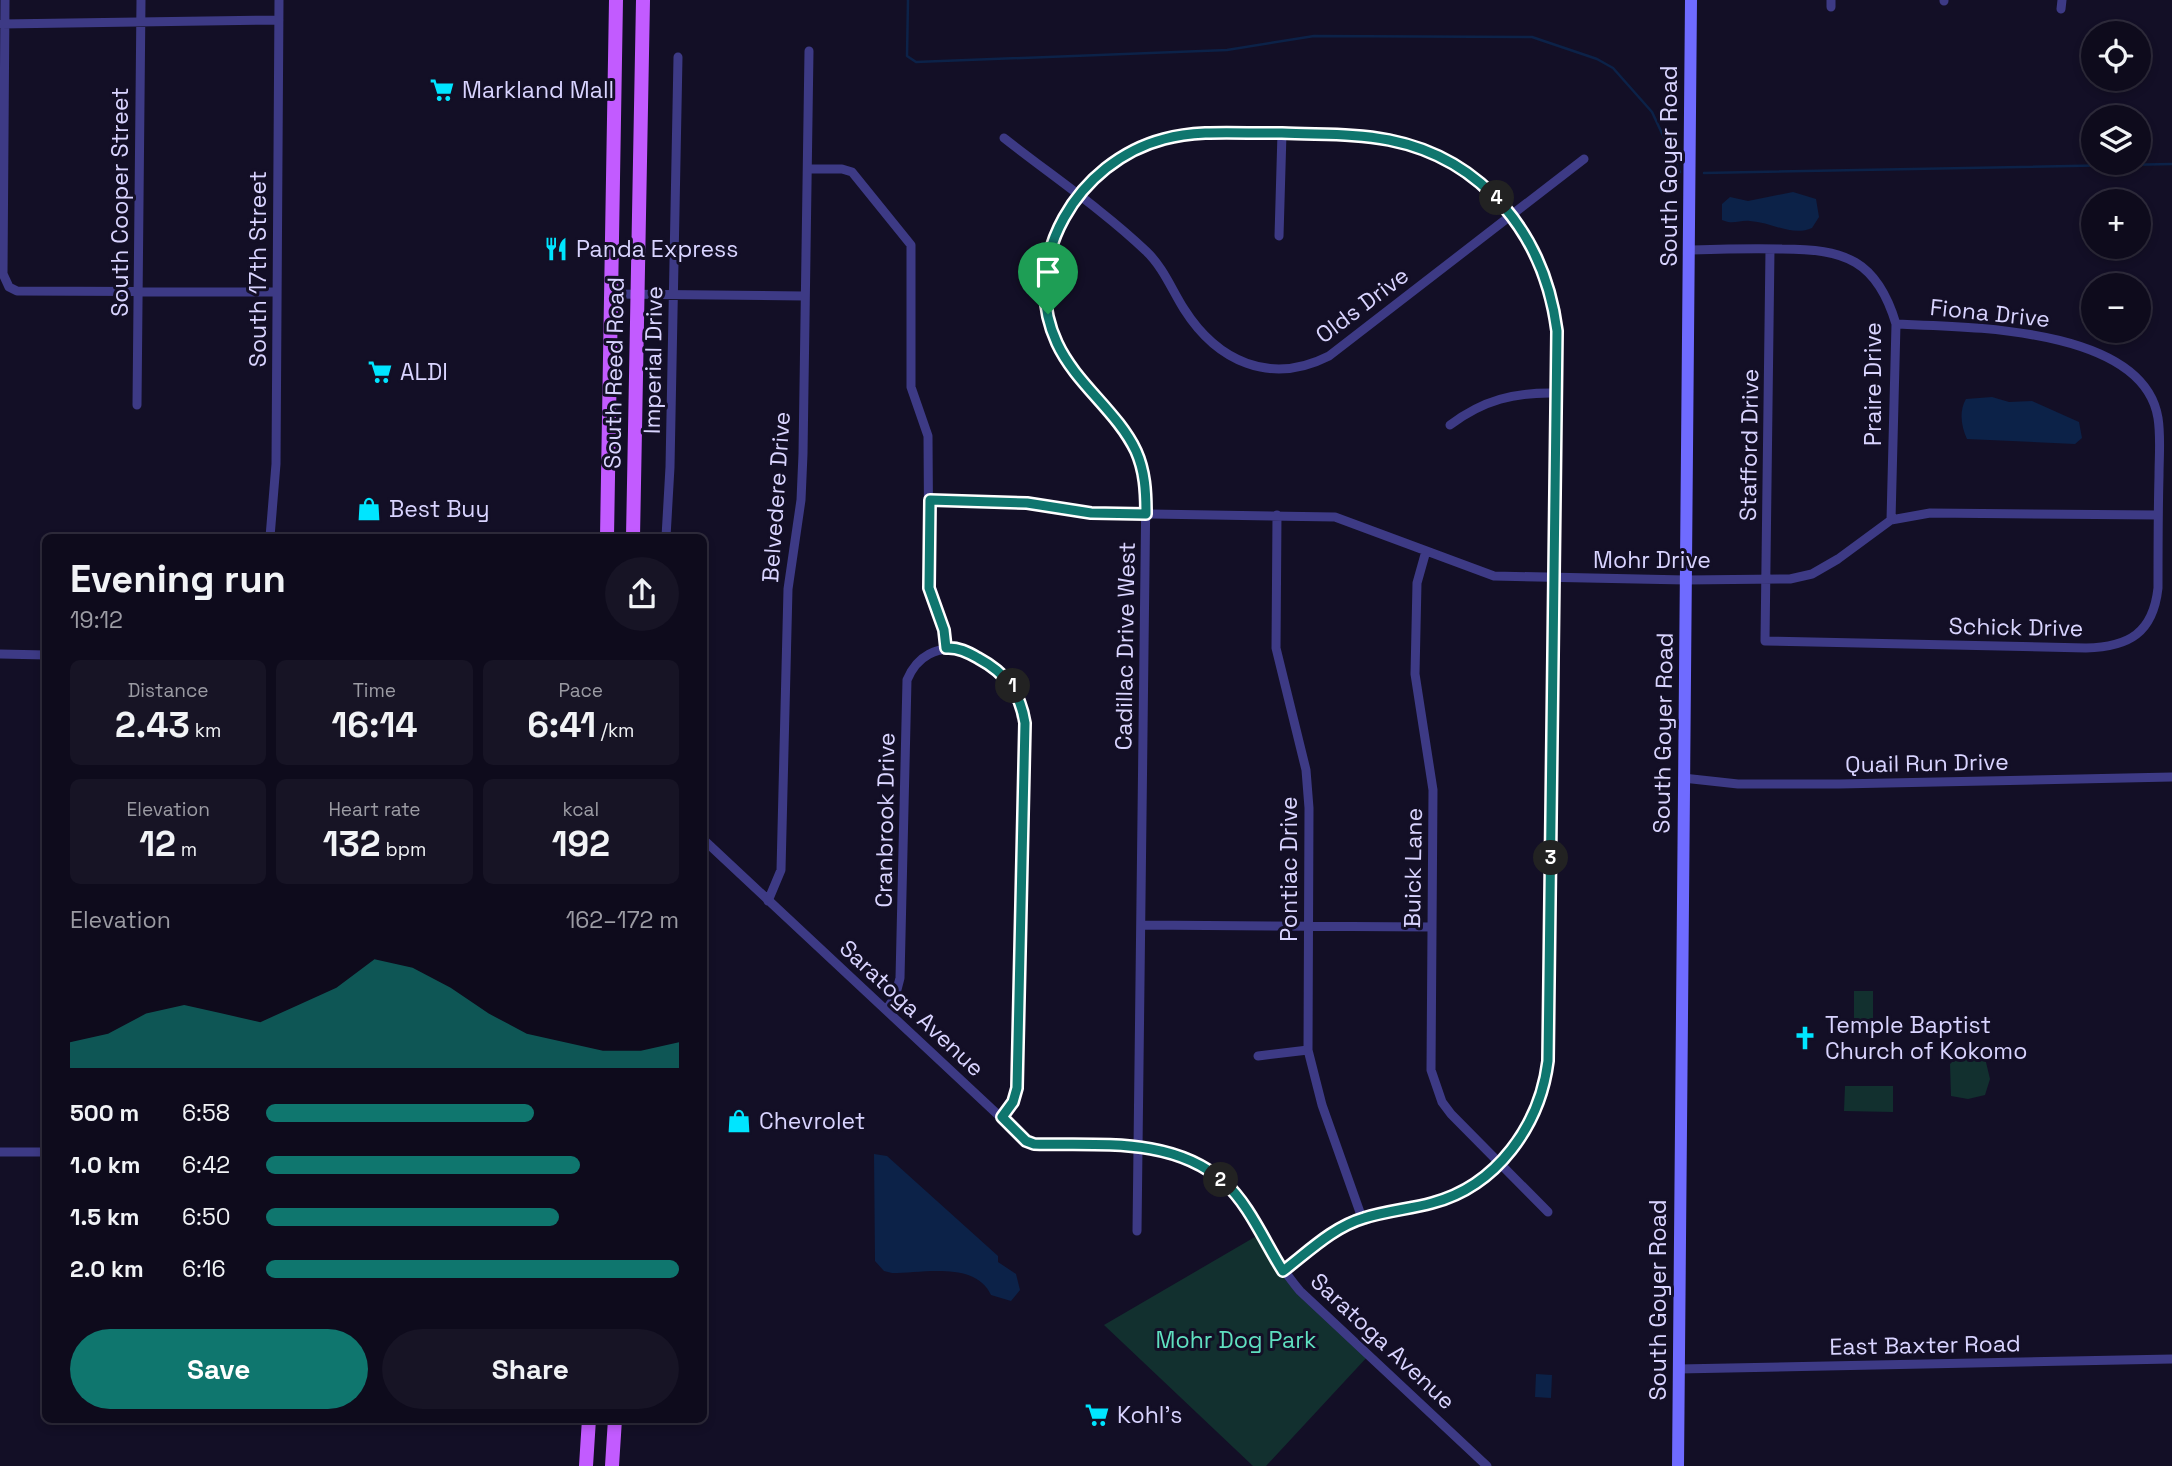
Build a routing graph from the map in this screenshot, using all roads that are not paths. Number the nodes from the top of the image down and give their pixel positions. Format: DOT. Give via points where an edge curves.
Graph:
graph roads {
  1 [pos="5,0"];
  2 [pos="141,0"];
  3 [pos="279,0"];
  4 [pos="616,0"];
  5 [pos="642,0"];
  6 [pos="1691,0"];
  7 [pos="279,20"];
  8 [pos="141,21"];
  9 [pos="2,24"];
  10 [pos="809,51"];
  11 [pos="678,57"];
  12 [pos="1282,133"];
  13 [pos="1004,138"];
  14 [pos="1584,159"];
  15 [pos="808,169"];
  16 [pos="1077,196"];
  17 [pos="1513,214"];
  18 [pos="1279,236"];
  19 [pos="1770,249"];
  20 [pos="1690,250"];
  21 [pos="277,292"];
  22 [pos="139,293"];
  23 [pos="611,293"];
  24 [pos="638,295"];
  25 [pos="673,295"];
  26 [pos="804,296"];
  27 [pos="1896,324"];
  28 [pos="1556,393"];
  29 [pos="137,405"];
  30 [pos="1450,425"];
  31 [pos="930,500"];
  32 [pos="1146,514"];
  33 [pos="1277,515"];
  34 [pos="2158,515"];
  35 [pos="1891,520"];
  36 [pos="270,534"];
  37 [pos="607,534"];
  38 [pos="633,534"];
  39 [pos="666,534"];
  40 [pos="1426,551"];
  41 [pos="1554,579"];
  42 [pos="1767,579"];
  43 [pos="1686,580"];
  44 [pos="1765,641"];
  45 [pos="946,648"];
  46 [pos="0,654"];
  47 [pos="42,656"];
  48 [pos="1684,778"];
  49 [pos="2172,778"];
  50 [pos="707,843"];
  51 [pos="768,901"];
  52 [pos="1141,925"];
  53 [pos="1308,926"];
  54 [pos="1432,927"];
  55 [pos="886,1010"];
  56 [pos="1308,1050"];
  57 [pos="1258,1056"];
  58 [pos="1002,1117"];
  59 [pos="1138,1147"];
  60 [pos="0,1152"];
  61 [pos="42,1152"];
  62 [pos="1500,1163"];
  63 [pos="1548,1212"];
  64 [pos="1362,1218"];
  65 [pos="1137,1231"];
  66 [pos="1283,1271"];
  67 [pos="2172,1359"];
  68 [pos="1679,1369"];
  69 [pos="589,1423"];
  70 [pos="615,1423"];
  71 [pos="586,1466"];
  72 [pos="612,1466"];
  73 [pos="1488,1466"];
  74 [pos="1678,1466"];
  1 -- 9 [label="street"];
  2 -- 8 [label="street, South Cooper Street"];
  3 -- 7 [label="street, South 17th Street"];
  4 -- 23 [label="main road, South Reed Road"];
  5 -- 24 [label="main road, South Reed Road"];
  6 -- 20 [label="street, South Goyer Road"];
  7 -- 8 [label="street"];
  7 -- 21 [label="street, South 17th Street"];
  8 -- 9 [label="street"];
  8 -- 22 [label="street, South Cooper Street"];
  9 -- 22 [label="street" via="3,274 9,287 57,293"];
  10 -- 15 [label="street, Belvedere Drive"];
  11 -- 25 [label="street, Imperial Drive"];
  12 -- 16 [label="street, Cadillac Drive West" via="1198,134 1153,142 1104,169"];
  12 -- 17 [label="street, Cadillac Drive West" via="1388,140 1423,149 1457,166"];
  12 -- 18 [label="street"];
  13 -- 16 [label="street, Olds Drive"];
  14 -- 17 [label="street, Olds Drive"];
  15 -- 26 [label="street, Belvedere Drive"];
  15 -- 31 [label="street" via="852,173 911,245 911,387 928,436"];
  16 -- 17 [label="street, Olds Drive" via="1147,252 1208,342 1227,355 1265,369 1301,366 1329,356"];
  16 -- 32 [label="street, Cadillac Drive West" via="1059,225 1050,252 1045,289 1048,314 1056,342 1070,366 1136,452 1146,484"];
  17 -- 28 [label="street, Cadillac Drive West" via="1541,265 1553,301"];
  19 -- 20 [label="street, Praire Drive"];
  19 -- 27 [label="street, Praire Drive" via="1840,253 1860,264 1878,282"];
  19 -- 42 [label="street, Stafford Drive"];
  20 -- 43 [label="street, South Goyer Road"];
  21 -- 22 [label="street"];
  21 -- 36 [label="street, South 17th Street" via="276,464"];
  22 -- 29 [label="street, South Cooper Street"];
  23 -- 24 [label="street"];
  23 -- 37 [label="main road, South Reed Road"];
  24 -- 25 [label="street"];
  24 -- 38 [label="main road, South Reed Road"];
  25 -- 26 [label="street"];
  25 -- 39 [label="street, Imperial Drive"];
  26 -- 51 [label="street, Belvedere Drive" via="802,477 788,589 782,870"];
  27 -- 34 [label="street, Fiona Drive" via="2042,334 2117,364 2138,380 2158,418"];
  27 -- 35 [label="street, Praire Drive"];
  28 -- 30 [label="street" via="1495,398"];
  28 -- 41 [label="street, Cadillac Drive West"];
  31 -- 32 [label="street, Mohr Drive"];
  31 -- 45 [label="street" via="929,588"];
  32 -- 33 [label="street, Mohr Drive"];
  32 -- 52 [label="street, Cadillac Drive West"];
  33 -- 40 [label="street, Mohr Drive" via="1335,517"];
  33 -- 53 [label="street, Pontiac Drive" via="1276,649 1306,770"];
  34 -- 35 [label="street, Mohr Drive" via="1930,513"];
  34 -- 44 [label="street, Schick Drive" via="2157,602 2139,635 2108,648"];
  35 -- 42 [label="street, Mohr Drive" via="1812,574"];
  40 -- 41 [label="street, Mohr Drive" via="1494,576"];
  40 -- 54 [label="street, Buick Lane" via="1417,583 1415,674 1433,790"];
  41 -- 43 [label="street, Mohr Drive"];
  41 -- 62 [label="street, Cadillac Drive West" via="1548,1061 1538,1107"];
  42 -- 43 [label="street, Mohr Drive"];
  42 -- 44 [label="street, Stafford Drive"];
  43 -- 48 [label="street, South Goyer Road"];
  45 -- 55 [label="street, Cranbrook Drive" via="920,659 907,680 900,978"];
  45 -- 58 [label="street" via="964,650 994,666 1021,703 1025,723 1017,1088"];
  46 -- 47 [label="street"];
  48 -- 49 [label="street, Quail Run Drive" via="1738,784"];
  48 -- 68 [label="street, South Goyer Road"];
  50 -- 51 [label="street, Saratoga Avenue"];
  51 -- 55 [label="street, Saratoga Avenue"];
  52 -- 53 [label="street"];
  52 -- 59 [label="street, Cadillac Drive West"];
  53 -- 54 [label="street"];
  53 -- 56 [label="street, Pontiac Drive"];
  54 -- 62 [label="street, Buick Lane" via="1430,1048 1434,1083 1451,1114"];
  55 -- 58 [label="street, Saratoga Avenue"];
  56 -- 57 [label="street"];
  56 -- 64 [label="street, Pontiac Drive" via="1322,1105"];
  58 -- 59 [label="street, Saratoga Avenue" via="1034,1144"];
  59 -- 65 [label="street, Cadillac Drive West"];
  59 -- 66 [label="street, Saratoga Avenue" via="1190,1159 1224,1183"];
  60 -- 61 [label="street"];
  62 -- 63 [label="street, Buick Lane"];
  62 -- 64 [label="street, Cadillac Drive West" via="1435,1202"];
  64 -- 66 [label="street, Cadillac Drive West" via="1328,1236"];
  66 -- 73 [label="street, Saratoga Avenue"];
  67 -- 68 [label="street, East Baxter Road"];
  68 -- 74 [label="street, South Goyer Road"];
  69 -- 71 [label="main road"];
  70 -- 72 [label="main road"];
}
